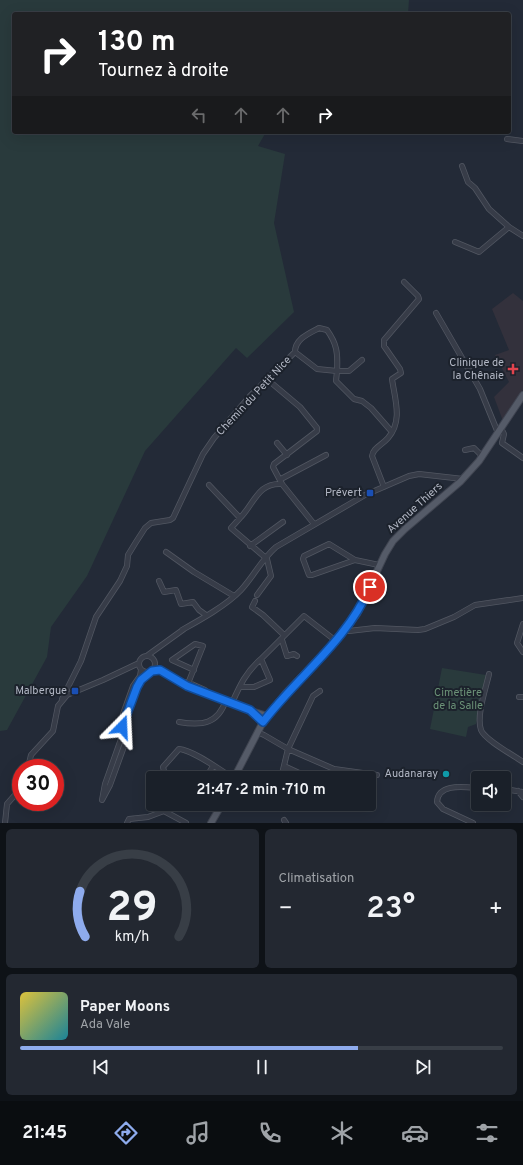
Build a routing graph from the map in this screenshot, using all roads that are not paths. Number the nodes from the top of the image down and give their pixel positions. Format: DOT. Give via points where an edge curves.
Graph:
graph roads {
  1 [pos="507,139"];
  2 [pos="523,141"];
  3 [pos="462,166"];
  4 [pos="509,227"];
  5 [pos="523,236"];
  6 [pos="455,242"];
  7 [pos="404,282"];
  8 [pos="436,313"];
  9 [pos="295,352"];
  10 [pos="362,360"];
  11 [pos="337,370"];
  12 [pos="268,380"];
  13 [pos="523,395"];
  14 [pos="499,431"];
  15 [pos="392,432"];
  16 [pos="278,443"];
  17 [pos="465,450"];
  18 [pos="287,455"];
  19 [pos="326,455"];
  20 [pos="482,456"];
  21 [pos="523,458"];
  22 [pos="446,477"];
  23 [pos="463,479"];
  24 [pos="282,482"];
  25 [pos="209,485"];
  26 [pos="455,486"];
  27 [pos="384,487"];
  28 [pos="240,518"];
  29 [pos="283,522"];
  30 [pos="313,523"];
  31 [pos="250,546"];
  32 [pos="166,552"];
  33 [pos="262,557"];
  34 [pos="355,560"];
  35 [pos="379,565"];
  36 [pos="159,581"];
  37 [pos="233,595"];
  38 [pos="257,595"];
  39 [pos="523,598"];
  40 [pos="255,601"];
  41 [pos="205,614"];
  42 [pos="523,624"];
  43 [pos="346,629"];
  44 [pos="283,637"];
  45 [pos="336,641"];
  46 [pos="523,652"];
  47 [pos="297,656"];
  48 [pos="150,657"];
  49 [pos="261,659"];
  50 [pos="155,666"];
  51 [pos="140,667"];
  52 [pos="160,670"];
  53 [pos="194,670"];
  54 [pos="150,671"];
  55 [pos="489,674"];
  56 [pos="188,684"];
  57 [pos="240,687"];
  58 [pos="320,691"];
  59 [pos="62,699"];
  60 [pos="226,700"];
  61 [pos="232,702"];
  62 [pos="251,711"];
  63 [pos="267,716"];
  64 [pos="179,722"];
  65 [pos="263,722"];
  66 [pos="257,732"];
  67 [pos="288,750"];
  68 [pos="30,759"];
  69 [pos="523,762"];
  70 [pos="213,766"];
  71 [pos="284,766"];
  72 [pos="164,771"];
  73 [pos="210,771"];
  74 [pos="222,771"];
  75 [pos="238,771"];
  76 [pos="283,771"];
  77 [pos="295,771"];
  78 [pos="377,775"];
  79 [pos="471,788"];
  80 [pos="520,791"];
  81 [pos="523,797"];
  82 [pos="12,798"];
  83 [pos="218,811"];
  84 [pos="5,823"];
  85 [pos="127,823"];
  86 [pos="186,823"];
  87 [pos="211,823"];
  88 [pos="473,823"];
  1 -- 2 [label="street"];
  3 -- 4 [label="street" via="468,182 489,209"];
  4 -- 5 [label="street"];
  4 -- 6 [label="street" via="479,252"];
  7 -- 15 [label="street" via="419,299 384,340 384,346 400,369 400,373 392,379 398,416"];
  8 -- 14 [label="street" via="480,389"];
  9 -- 11 [label="street" via="317,369"];
  9 -- 11 [label="street" via="295,346 300,340 318,328 324,328 337,344"];
  9 -- 12 [label="street, Chemin du Petit Nice"];
  10 -- 11 [label="street" via="349,371"];
  11 -- 15 [label="street" via="336,381 339,386 354,399 371,408"];
  12 -- 18 [label="street" via="300,407 317,428 317,431"];
  12 -- 59 [label="street, Chemin du Petit Nice" via="228,422 203,454 173,518 151,523 144,528 128,555 127,566 120,581 96,617 81,661"];
  13 -- 14 [label="main road, Avenue Thiers"];
  14 -- 20 [label="main road, Avenue Thiers"];
  14 -- 21 [label="street" via="504,434 502,443"];
  15 -- 27 [label="street" via="372,456"];
  16 -- 18 [label="street"];
  17 -- 20 [label="street" via="474,448"];
  18 -- 24 [label="street" via="273,467"];
  19 -- 24 [label="street"];
  20 -- 23 [label="main road, Avenue Thiers"];
  22 -- 23 [label="street"];
  22 -- 26 [label="street"];
  22 -- 27 [label="street" via="419,474"];
  23 -- 26 [label="main road, Avenue Thiers"];
  24 -- 28 [label="street" via="271,484 264,489"];
  24 -- 30 [label="street"];
  25 -- 28 [label="street"];
  26 -- 35 [label="main road, Avenue Thiers" via="404,529 393,541"];
  27 -- 30 [label="street"];
  28 -- 31 [label="street" via="231,528"];
  29 -- 31 [label="street"];
  30 -- 33 [label="street"];
  31 -- 33 [label="street"];
  32 -- 37 [label="street"];
  33 -- 37 [label="street" via="250,579"];
  33 -- 38 [label="street" via="267,559 271,576"];
  34 -- 34 [label="street" via="330,544 304,556 309,575"];
  34 -- 35 [label="street"];
  35 -- 43 [label="main road, Avenue Thiers" via="365,598"];
  36 -- 41 [label="street" via="164,592 176,590 181,604 193,602"];
  37 -- 41 [label="street"];
  39 -- 43 [label="street" via="475,605 436,626 418,630"];
  40 -- 44 [label="street" via="252,608 263,615"];
  41 -- 48 [label="street" via="156,649"];
  42 -- 46 [label="street" via="517,643"];
  43 -- 45 [label="main road, Avenue Thiers"];
  44 -- 45 [label="street" via="304,616"];
  44 -- 47 [label="street" via="287,656"];
  44 -- 49 [label="street"];
  45 -- 63 [label="main road, Avenue Thiers"];
  48 -- 50 [label="street"];
  48 -- 51 [label="street" via="143,656"];
  49 -- 57 [label="street" via="249,669"];
  49 -- 57 [label="street" via="270,680 254,687"];
  50 -- 52 [label="street"];
  50 -- 54 [label="street"];
  51 -- 54 [label="street"];
  51 -- 54 [label="street" via="140,676 133,686 118,728 121,739 102,800 126,740 122,727 137,687"];
  51 -- 59 [label="street" via="133,666"];
  52 -- 54 [label="street"];
  52 -- 56 [label="street"];
  53 -- 53 [label="street" via="203,646 195,644 172,660"];
  53 -- 56 [label="street"];
  55 -- 69 [label="street" via="480,712 480,729 488,738"];
  56 -- 60 [label="street"];
  57 -- 61 [label="street"];
  58 -- 67 [label="street" via="313,696"];
  59 -- 68 [label="street, Chemin du Petit Nice" via="53,731"];
  60 -- 61 [label="street"];
  60 -- 64 [label="street" via="217,716 205,724"];
  61 -- 62 [label="street"];
  62 -- 63 [label="main road"];
  62 -- 65 [label="street"];
  63 -- 65 [label="main road, Avenue Thiers"];
  65 -- 66 [label="main road, Avenue Thiers"];
  66 -- 67 [label="street"];
  66 -- 75 [label="main road, Avenue Thiers"];
  67 -- 71 [label="street"];
  67 -- 78 [label="street" via="334,769"];
  70 -- 72 [label="street" via="193,753 179,750 163,767"];
  70 -- 73 [label="street"];
  70 -- 74 [label="street"];
  71 -- 76 [label="street"];
  71 -- 77 [label="street"];
  79 -- 88 [label="street" via="448,788 437,797 437,802 443,809"];
  80 -- 81 [label="street"];
  82 -- 84 [label="street" via="7,804"];
  83 -- 87 [label="main road"];
  85 -- 86 [label="street" via="129,819 148,817 164,811"];
}
